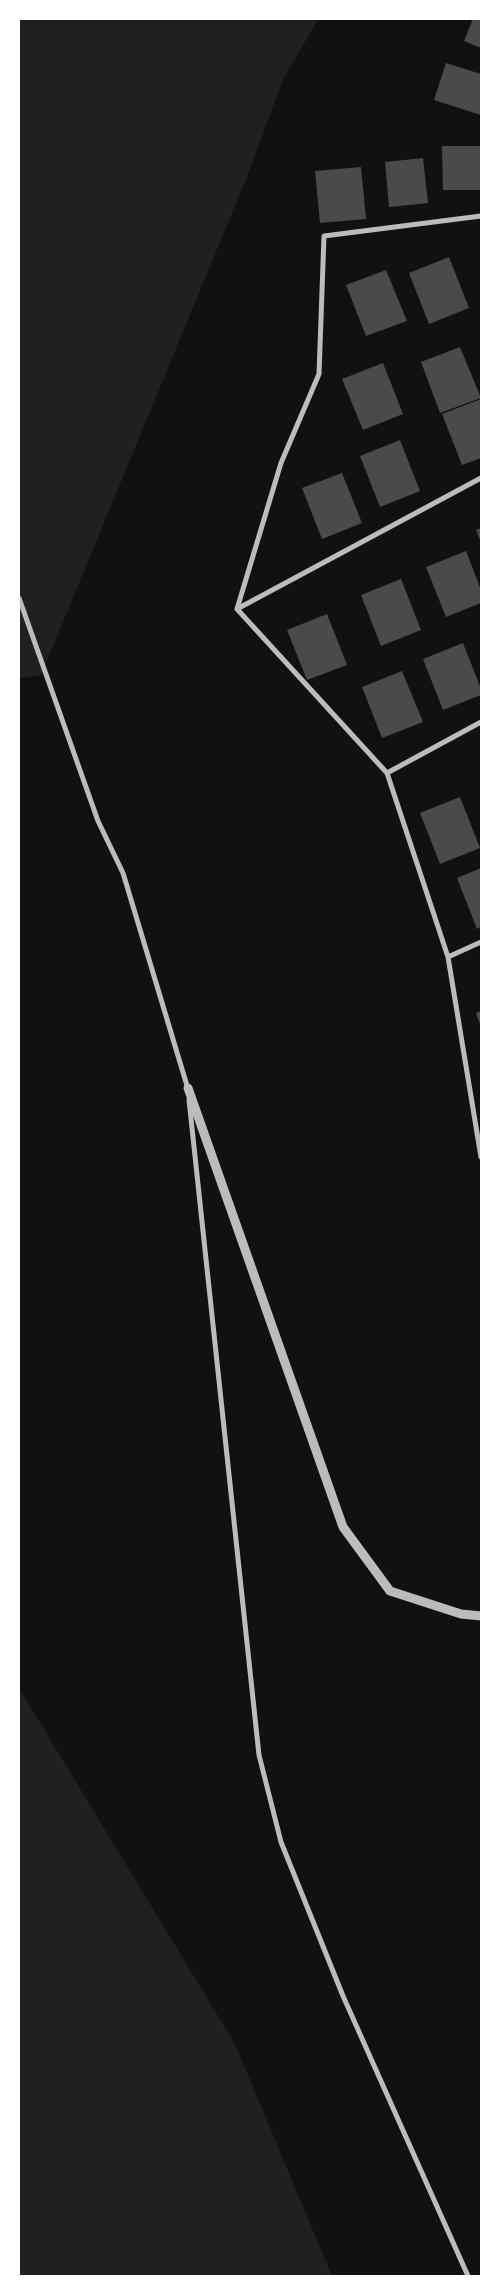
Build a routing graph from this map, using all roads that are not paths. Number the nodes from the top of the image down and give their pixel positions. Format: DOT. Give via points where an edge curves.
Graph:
graph roads {
  1 [pos="481,216"];
  2 [pos="481,478"];
  3 [pos="19,598"];
  4 [pos="237,609"];
  5 [pos="481,722"];
  6 [pos="387,774"];
  7 [pos="481,942"];
  8 [pos="448,957"];
  9 [pos="188,1088"];
  10 [pos="481,1157"];
  11 [pos="481,1616"];
  12 [pos="468,2276"];
  1 -- 4 [label="street" via="324,236 319,374 281,463"];
  2 -- 4 [label="street"];
  3 -- 9 [label="street" via="98,820 124,873"];
  4 -- 6 [label="street"];
  5 -- 6 [label="street"];
  6 -- 8 [label="street"];
  7 -- 8 [label="street"];
  8 -- 10 [label="street"];
  9 -- 11 [label="street" via="343,1527 390,1591 461,1614"];
  9 -- 12 [label="street" via="259,1755 281,1842 332,1969"];
}
